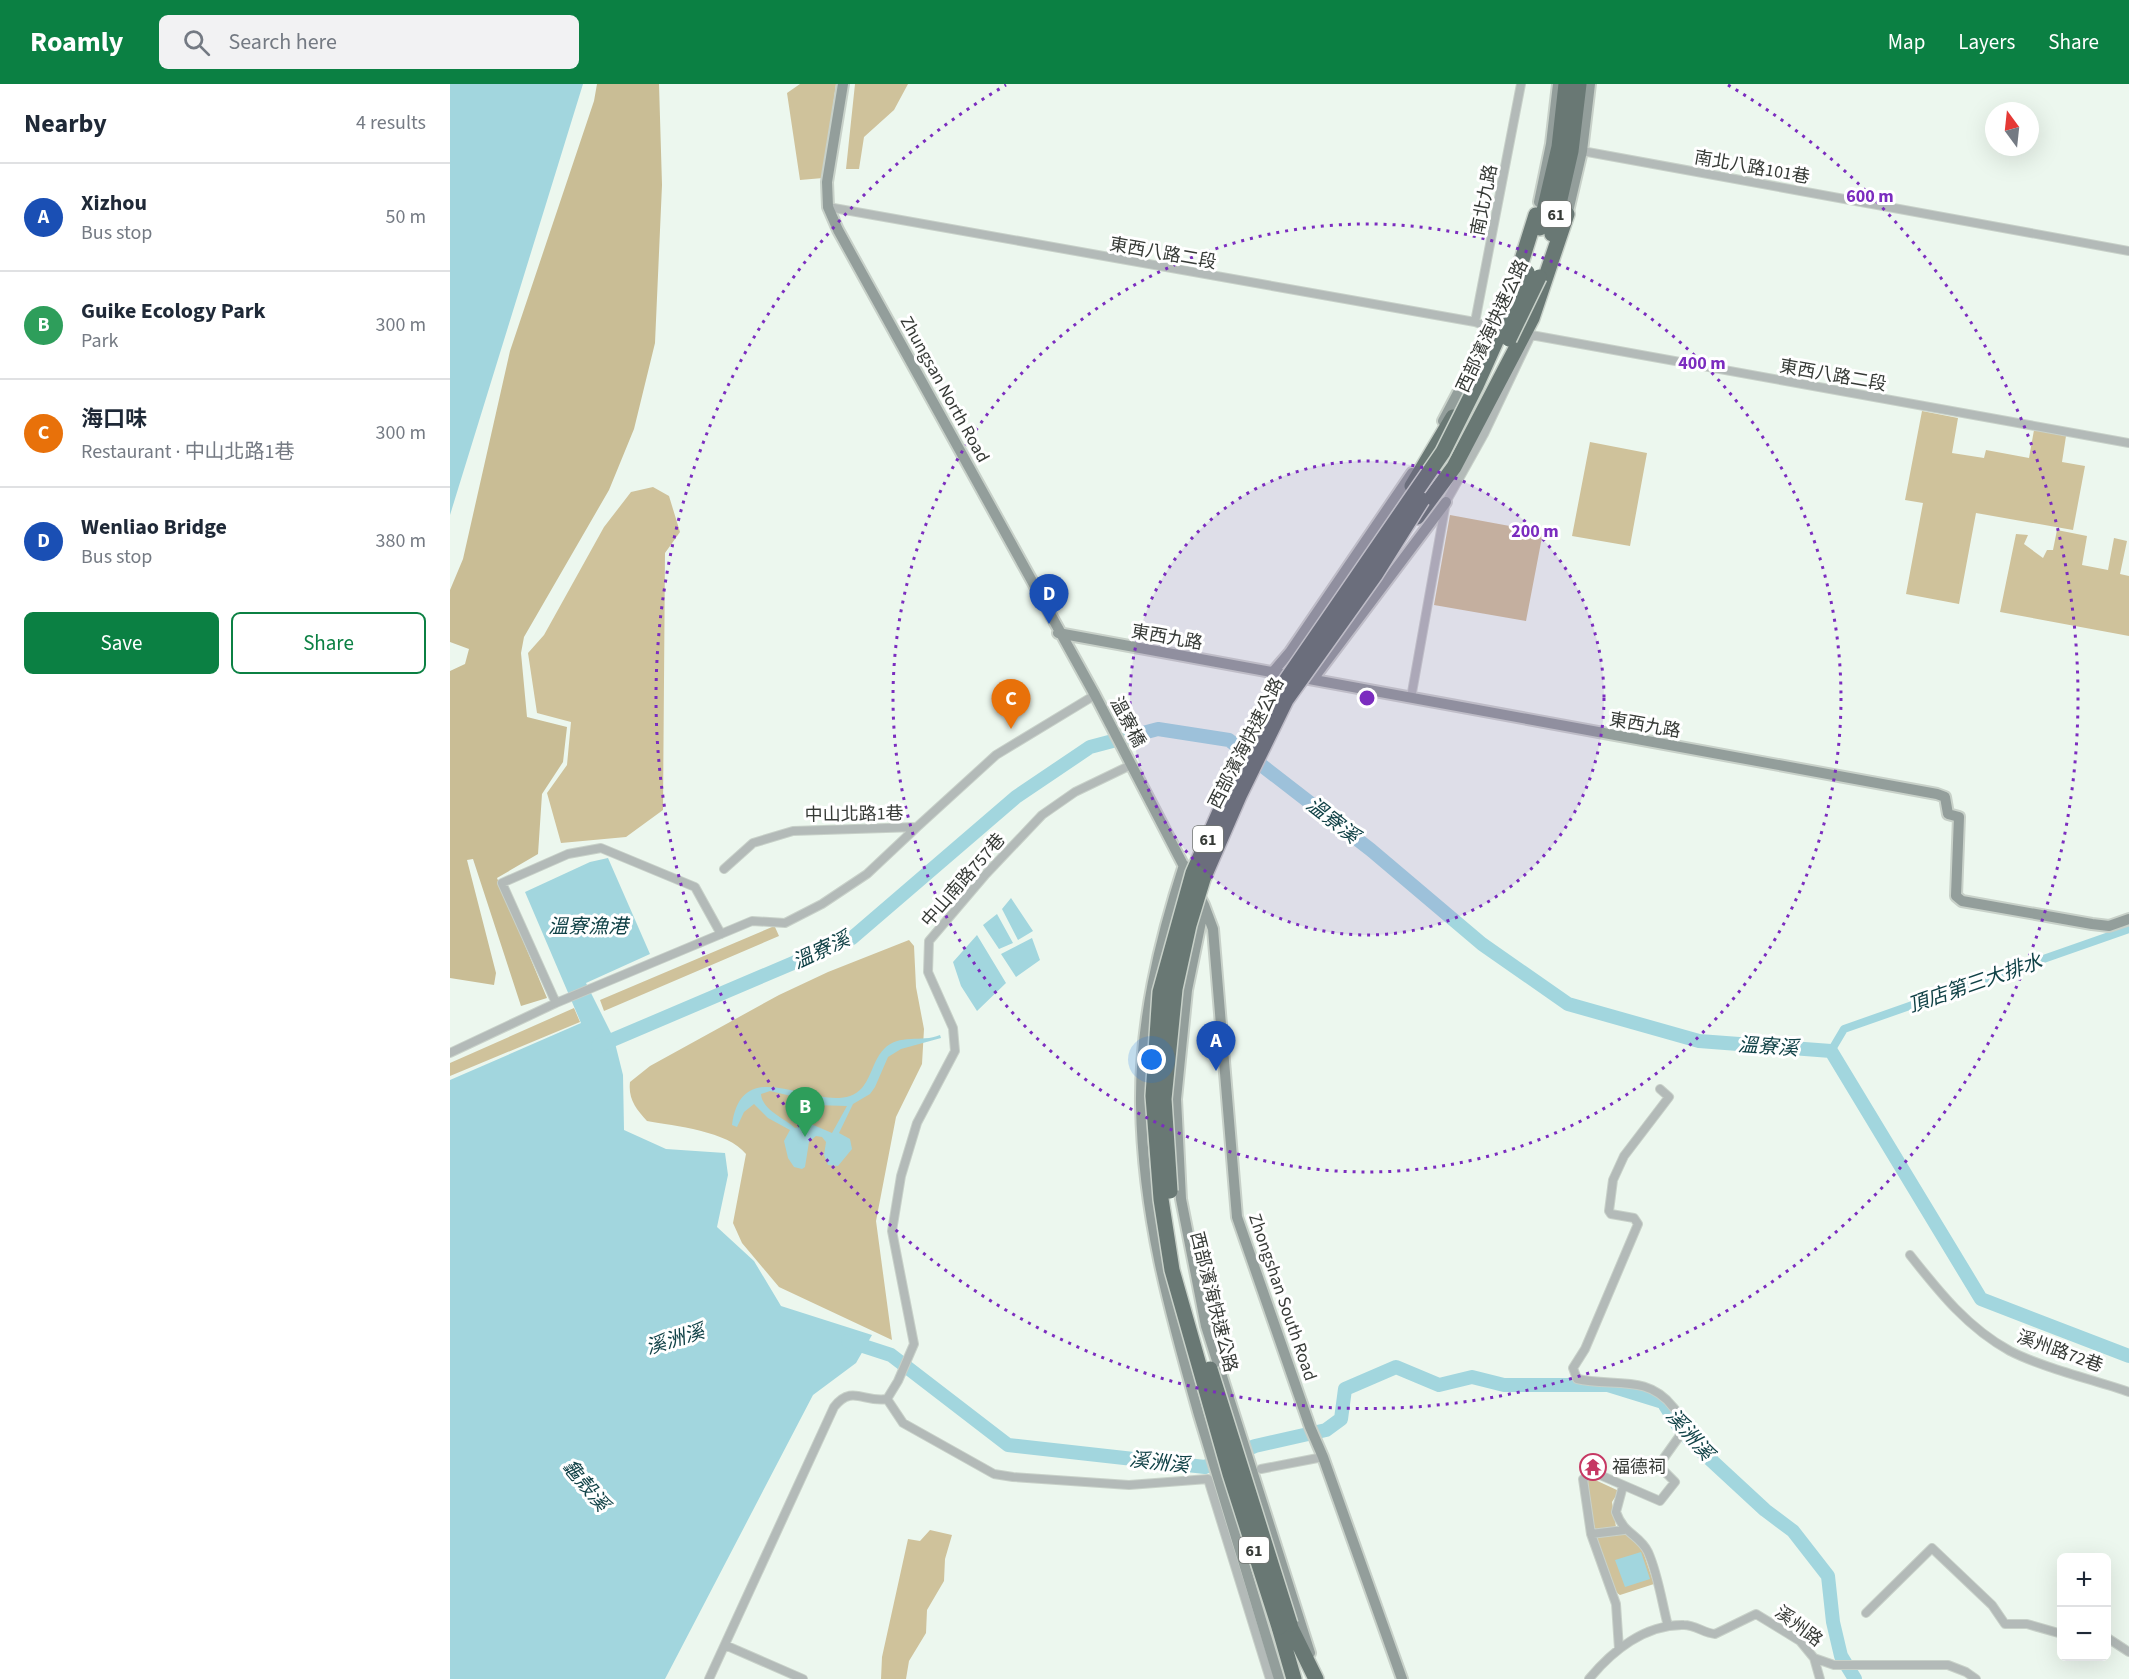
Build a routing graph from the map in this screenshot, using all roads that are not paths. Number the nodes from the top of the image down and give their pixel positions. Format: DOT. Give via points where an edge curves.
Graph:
graph roads {
  1 [pos="843,84"];
  2 [pos="1521,84"];
  3 [pos="1558,84"];
  4 [pos="1566,84"];
  5 [pos="1579,84"];
  6 [pos="1590,84"];
  7 [pos="1570,150"];
  8 [pos="828,207"];
  9 [pos="1568,214"];
  10 [pos="1536,215"];
  11 [pos="2129,251"];
  12 [pos="1533,274"];
  13 [pos="1475,322"];
  14 [pos="1492,328"];
  15 [pos="1531,335"];
  16 [pos="2129,443"];
  17 [pos="1446,502"];
  18 [pos="1368,561"];
  19 [pos="1375,575"];
  20 [pos="1058,633"];
  21 [pos="1272,673"];
  22 [pos="1313,679"];
  23 [pos="1095,695"];
  24 [pos="1411,698"];
  25 [pos="1131,765"];
  26 [pos="917,827"];
  27 [pos="1184,865"];
  28 [pos="724,869"];
  29 [pos="1204,905"];
  30 [pos="2129,919"];
  31 [pos="721,934"];
  32 [pos="556,1003"];
  33 [pos="450,1053"];
  34 [pos="1660,1089"];
  35 [pos="1910,1255"];
  36 [pos="2129,1392"];
  37 [pos="887,1399"];
  38 [pos="1323,1457"];
  39 [pos="1256,1469"];
  40 [pos="1623,1486"];
  41 [pos="1624,1530"];
  42 [pos="1592,1534"];
  43 [pos="1866,1613"];
  44 [pos="1284,1625"];
  45 [pos="1668,1626"];
  46 [pos="2057,1633"];
  47 [pos="2111,1640"];
  48 [pos="725,1646"];
  49 [pos="1619,1649"];
  50 [pos="2129,1652"];
  51 [pos="1814,1658"];
  52 [pos="709,1679"];
  53 [pos="803,1679"];
  54 [pos="1270,1679"];
  55 [pos="1279,1679"];
  56 [pos="1285,1679"];
  57 [pos="1294,1679"];
  58 [pos="1305,1679"];
  59 [pos="1317,1679"];
  60 [pos="1402,1679"];
  61 [pos="1589,1679"];
  62 [pos="1820,1679"];
  63 [pos="1976,1679"];
  1 -- 8 [label="street, Zhungsan North Road" via="827,182"];
  2 -- 13 [label="street, 南北九路"];
  3 -- 10 [label="street" via="1551,144"];
  4 -- 7 [label="highway, 西部濱海快速公路 / 61"];
  5 -- 7 [label="highway, 西部濱海快速公路 / 61"];
  6 -- 7 [label="street"];
  7 -- 9 [label="street"];
  7 -- 11 [label="street, 南北八路101巷"];
  7 -- 12 [label="highway, 西部濱海快速公路 / 61"];
  8 -- 13 [label="street, 東西八路二段"];
  8 -- 20 [label="street, Zhungsan North Road"];
  9 -- 15 [label="street"];
  9 -- 19 [label="highway" via="1532,318 1502,378 1454,466"];
  10 -- 14 [label="street"];
  10 -- 18 [label="highway" via="1512,294 1450,424"];
  12 -- 18 [label="highway, 西部濱海快速公路 / 61, bridge" via="1443,452"];
  12 -- 19 [label="highway, 西部濱海快速公路 / 61, bridge" via="1460,439"];
  13 -- 14 [label="street, 東西八路二段"];
  14 -- 21 [label="street" via="1460,394 1403,488"];
  15 -- 16 [label="street, 東西八路二段"];
  15 -- 17 [label="street"];
  17 -- 22 [label="street"];
  17 -- 24 [label="street"];
  18 -- 44 [label="highway, 西部濱海快速公路 / 61, bridge" via="1274,698 1193,873 1161,992 1152,1096 1172,1270 1230,1474"];
  19 -- 44 [label="highway, 西部濱海快速公路 / 61, bridge" via="1286,700 1203,879 1175,989 1164,1099 1171,1200 1182,1268"];
  20 -- 21 [label="street, 東西九路"];
  20 -- 23 [label="street, Zhungsan North Road"];
  21 -- 22 [label="street, 東西九路"];
  22 -- 24 [label="street, 東西九路"];
  23 -- 25 [label="street, 溫寮橋"];
  23 -- 26 [label="street, 中山北路1巷" via="996,755"];
  24 -- 30 [label="street, 東西九路" via="1937,794 1945,797 1948,814 1959,817 1956,896 1962,901 2109,926"];
  25 -- 27 [label="street, Zhongshan South Road"];
  25 -- 37 [label="street, 中山南路757巷" via="1075,792 1042,815 929,941 928,972 953,1028 955,1051 917,1123 901,1176 892,1231 914,1344"];
  26 -- 28 [label="street, 中山北路1巷" via="793,831 753,843"];
  26 -- 31 [label="street" via="880,863 822,904 785,923 752,921"];
  27 -- 29 [label="street, Zhongshan South Road"];
  27 -- 55 [label="street" via="1155,970 1147,1022 1141,1102 1149,1212 1160,1273"];
  29 -- 38 [label="street, Zhongshan South Road" via="1213,929 1237,1217"];
  29 -- 39 [label="street" via="1187,990 1176,1099 1181,1199 1206,1326 1239,1432"];
  31 -- 32 [label="street"];
  31 -- 32 [label="street" via="695,888 601,848 568,854 502,883"];
  32 -- 33 [label="street"];
  34 -- 40 [label="street" via="1669,1097 1624,1156 1613,1180 1609,1211 1634,1218 1638,1224 1585,1349 1573,1368 1577,1379 1629,1383 1663,1394 1684,1422 1686,1427 1661,1462 1662,1469 1675,1482 1660,1501"];
  35 -- 36 [label="street, 溪州路72巷" via="1945,1300 1977,1329 2011,1351"];
  37 -- 48 [label="street" via="850,1395 834,1407"];
  37 -- 54 [label="street" via="903,1423 994,1473 1013,1478 1129,1485 1208,1479"];
  38 -- 39 [label="street"];
  38 -- 60 [label="street"];
  39 -- 59 [label="street"];
  40 -- 41 [label="street" via="1616,1512"];
  40 -- 42 [label="street" via="1593,1472 1583,1479"];
  41 -- 42 [label="street"];
  41 -- 45 [label="street" via="1641,1542 1648,1553"];
  42 -- 49 [label="street" via="1616,1605"];
  43 -- 46 [label="street" via="1932,1548 1992,1605 2005,1624 2027,1624"];
  44 -- 56 [label="highway"];
  44 -- 57 [label="highway, 西部濱海快速公路 / 61"];
  44 -- 58 [label="highway, 西部濱海快速公路 / 61"];
  44 -- 59 [label="highway"];
  45 -- 49 [label="street, 溪州路" via="1635,1638"];
  45 -- 51 [label="street, 溪州路" via="1687,1625 1715,1634 1756,1614 1800,1641"];
  47 -- 50 [label="street"];
  48 -- 52 [label="street"];
  48 -- 53 [label="street"];
  49 -- 61 [label="street, 溪州路"];
  51 -- 62 [label="street"];
  51 -- 63 [label="street, 溪州路" via="1834,1665 1948,1665"];
}
